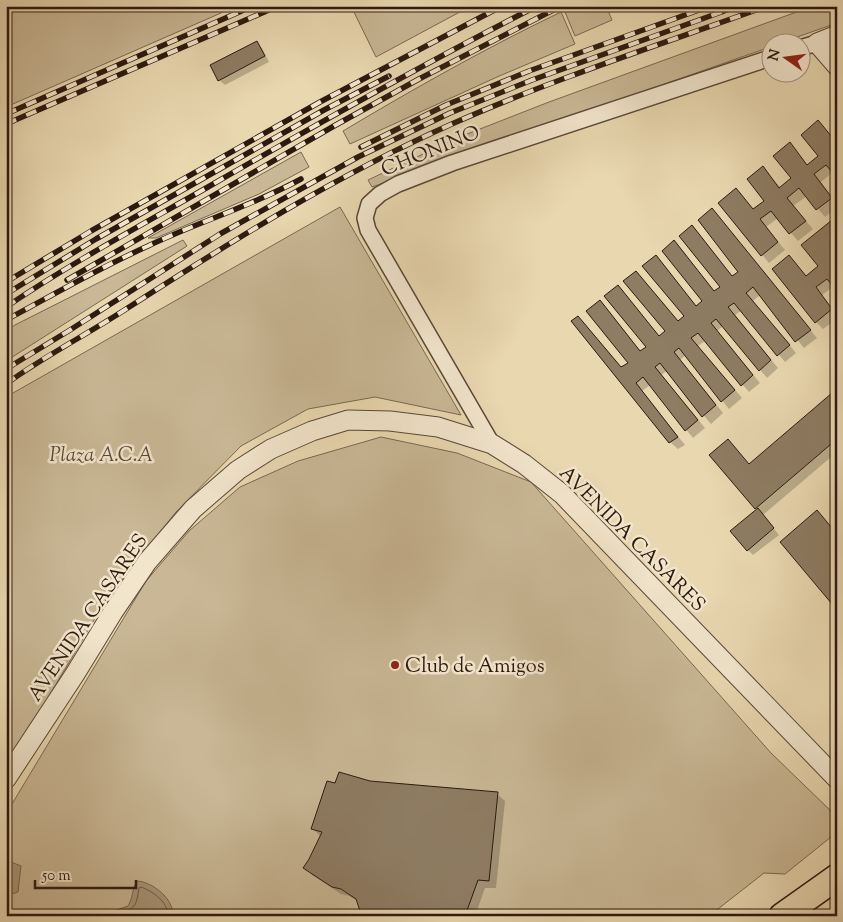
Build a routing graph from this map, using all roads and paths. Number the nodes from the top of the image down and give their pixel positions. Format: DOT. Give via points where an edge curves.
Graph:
graph roads {
  1 [pos="837,35"];
  2 [pos="810,45"];
  3 [pos="810,46"];
  4 [pos="760,61"];
  5 [pos="837,66"];
  6 [pos="492,444"];
  7 [pos="6,779"];
  8 [pos="837,779"];
  9 [pos="837,877"];
  10 [pos="782,916"];
  1 -- 2 [label="street"];
  3 -- 5 [label="street"];
  4 -- 6 [label="street, CHONINO" via="452,163 398,184 369,204 365,218 368,230"];
  6 -- 7 [label="street, AVENIDA CASARES" via="438,427 348,420 271,449 238,470 193,509 147,562"];
  6 -- 8 [label="street, AVENIDA CASARES" via="562,494"];
  9 -- 10 [label="main road"];
}
